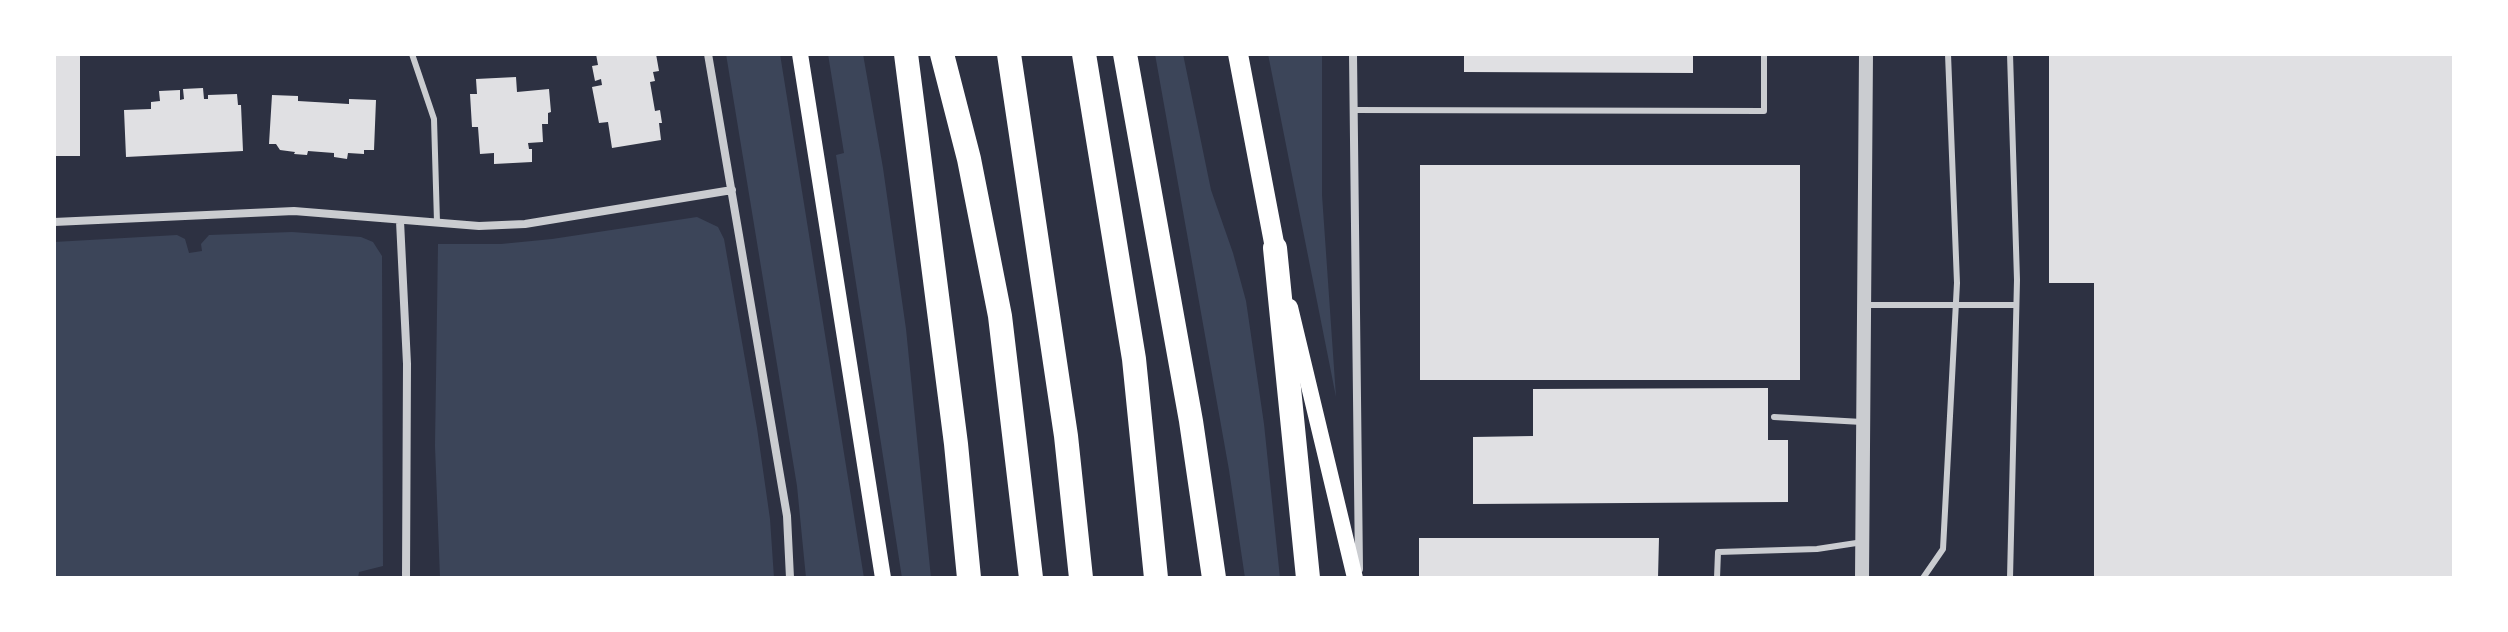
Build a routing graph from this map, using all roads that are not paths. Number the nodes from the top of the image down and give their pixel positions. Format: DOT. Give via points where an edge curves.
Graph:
graph roads {
  1 [pos="412,54"];
  2 [pos="708,54"];
  3 [pos="800,54"];
  4 [pos="906,54"];
  5 [pos="942,54"];
  6 [pos="1009,54"];
  7 [pos="1084,54"];
  8 [pos="1125,54"];
  9 [pos="1238,54"];
  10 [pos="1353,54"];
  11 [pos="1764,54"];
  12 [pos="1866,54"];
  13 [pos="1948,54"];
  14 [pos="2010,54"];
  15 [pos="1354,110"];
  16 [pos="732,190"];
  17 [pos="400,221"];
  18 [pos="54,222"];
  19 [pos="437,222"];
  20 [pos="1275,248"];
  21 [pos="1955,304"];
  22 [pos="1866,305"];
  23 [pos="2016,305"];
  24 [pos="1774,417"];
  25 [pos="1864,422"];
  26 [pos="1863,542"];
  27 [pos="406,578"];
  28 [pos="790,578"];
  29 [pos="883,578"];
  30 [pos="969,578"];
  31 [pos="1031,578"];
  32 [pos="1081,578"];
  33 [pos="1156,578"];
  34 [pos="1214,578"];
  35 [pos="1308,578"];
  36 [pos="1357,578"];
  37 [pos="1717,578"];
  38 [pos="1862,578"];
  39 [pos="1871,578"];
  40 [pos="1923,578"];
  41 [pos="2010,578"];
  1 -- 19 [label="lane" via="434,119"];
  2 -- 16 [label="street"];
  3 -- 29 [label="main road"];
  4 -- 30 [label="highway"];
  5 -- 31 [label="highway" via="1000,316"];
  6 -- 32 [label="highway" via="1066,436"];
  7 -- 33 [label="highway" via="1134,359"];
  8 -- 34 [label="highway"];
  9 -- 20 [label="main road"];
  10 -- 15 [label="street"];
  11 -- 15 [label="lane" via="1764,111"];
  12 -- 22 [label="street"];
  13 -- 21 [label="lane"];
  14 -- 23 [label="lane"];
  15 -- 36 [label="street"];
  16 -- 19 [label="street" via="525,224"];
  16 -- 28 [label="street" via="787,516"];
  17 -- 18 [label="street" via="253,211"];
  17 -- 19 [label="street"];
  17 -- 27 [label="street" via="407,364"];
  20 -- 35 [label="highway"];
  20 -- 36 [label="main road"];
  21 -- 22 [label="lane"];
  21 -- 23 [label="lane"];
  21 -- 40 [label="lane" via="1943,549"];
  22 -- 25 [label="street"];
  23 -- 41 [label="lane"];
  24 -- 25 [label="lane"];
  25 -- 26 [label="street"];
  26 -- 37 [label="lane" via="1718,552"];
  26 -- 38 [label="street"];
  38 -- 39 [label="lane"];
}
